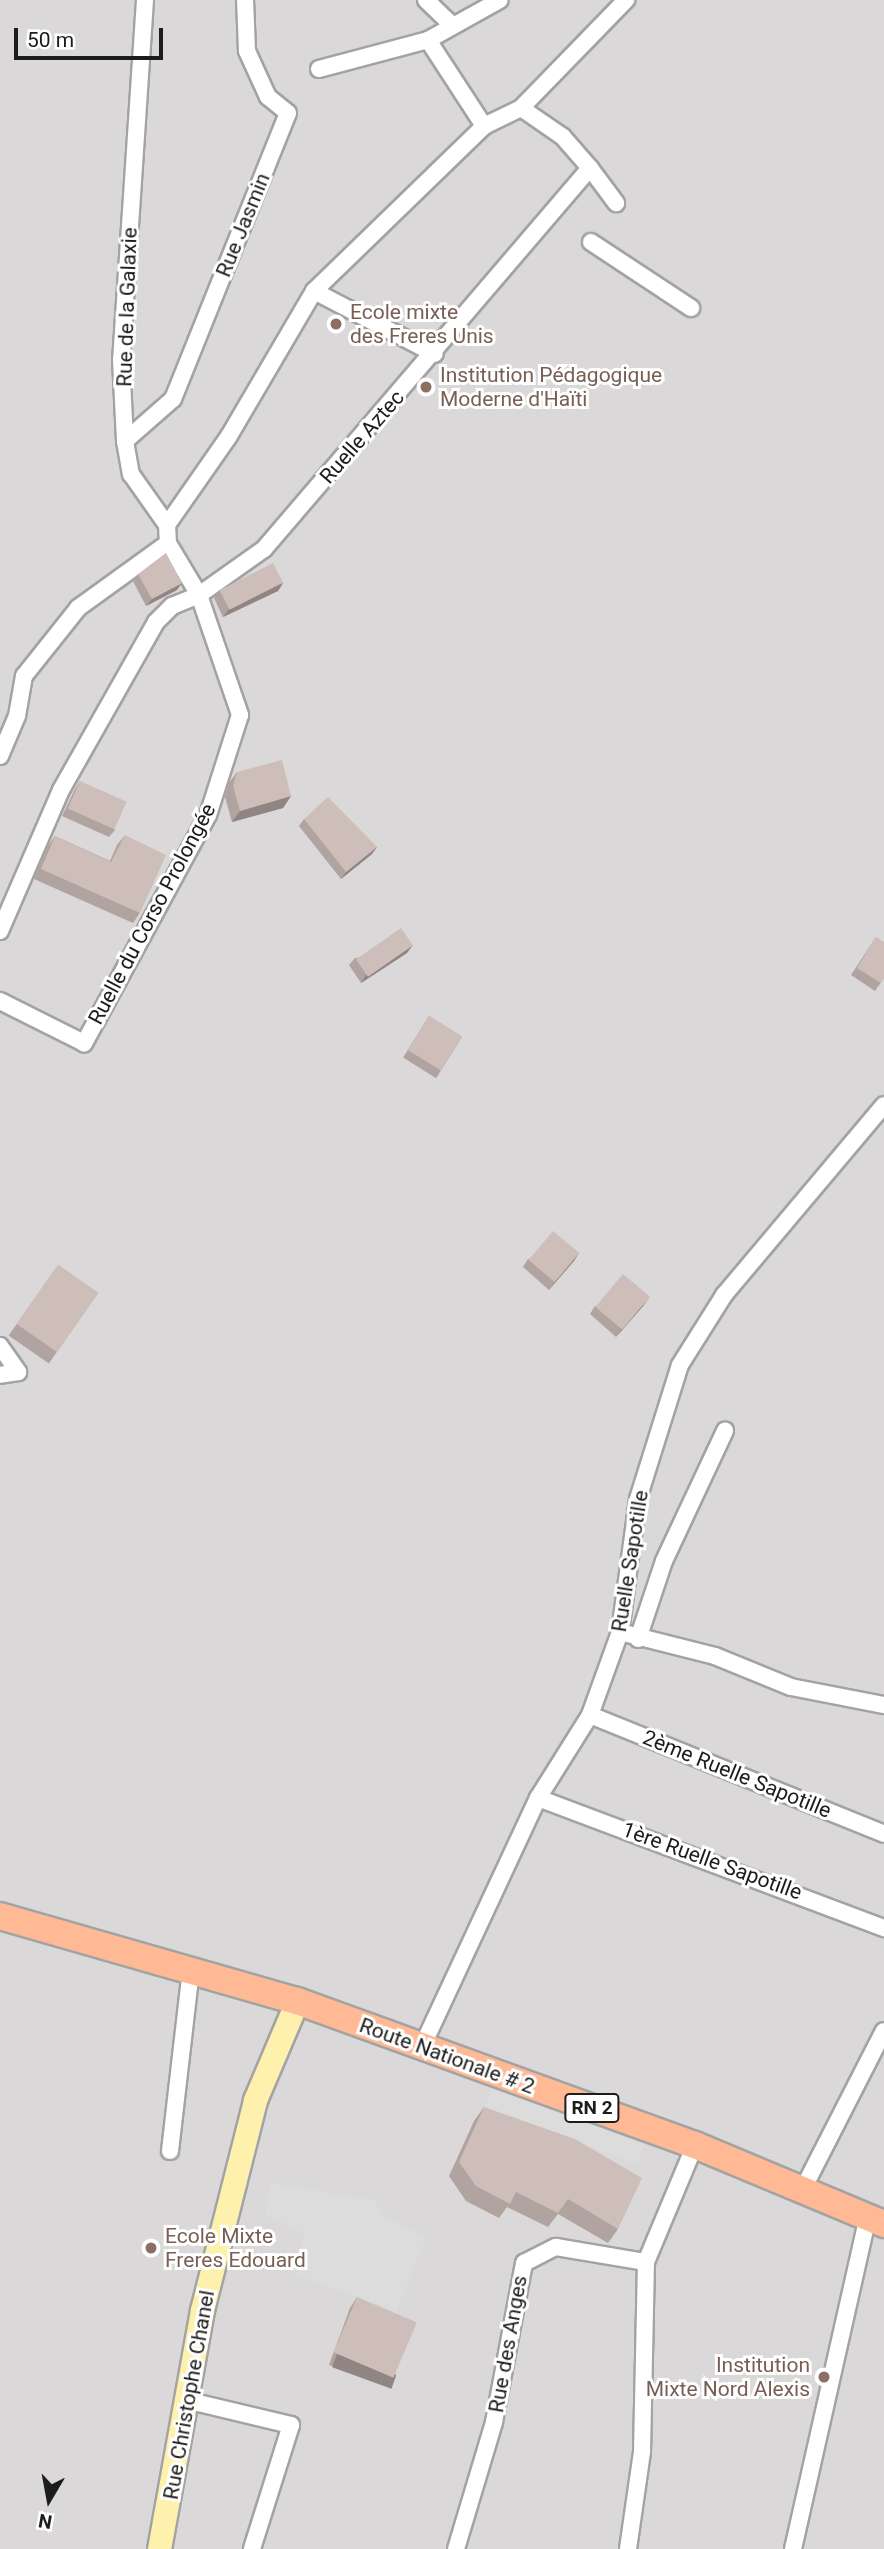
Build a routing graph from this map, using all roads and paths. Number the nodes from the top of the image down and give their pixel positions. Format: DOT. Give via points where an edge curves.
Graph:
graph roads {
  1 [pos="145,0"];
  2 [pos="245,0"];
  3 [pos="426,0"];
  4 [pos="500,0"];
  5 [pos="626,0"];
  6 [pos="452,25"];
  7 [pos="428,40"];
  8 [pos="319,69"];
  9 [pos="521,108"];
  10 [pos="484,125"];
  11 [pos="590,168"];
  12 [pos="616,203"];
  13 [pos="591,242"];
  14 [pos="314,292"];
  15 [pos="691,308"];
  16 [pos="435,354"];
  17 [pos="125,441"];
  18 [pos="167,525"];
  19 [pos="168,543"];
  20 [pos="199,595"];
  21 [pos="0,755"];
  22 [pos="0,931"];
  23 [pos="0,1001"];
  24 [pos="884,1105"];
  25 [pos="0,1346"];
  26 [pos="0,1375"];
  27 [pos="725,1431"];
  28 [pos="620,1632"];
  29 [pos="638,1639"];
  30 [pos="884,1705"];
  31 [pos="590,1715"];
  32 [pos="538,1798"];
  33 [pos="884,1834"];
  34 [pos="0,1916"];
  35 [pos="884,1928"];
  36 [pos="191,1970"];
  37 [pos="297,2001"];
  38 [pos="884,2031"];
  39 [pos="421,2049"];
  40 [pos="695,2145"];
  41 [pos="170,2151"];
  42 [pos="804,2187"];
  43 [pos="876,2221"];
  44 [pos="646,2262"];
  45 [pos="190,2401"];
  46 [pos="159,2549"];
  47 [pos="252,2549"];
  48 [pos="456,2549"];
  49 [pos="628,2549"];
  50 [pos="793,2549"];
  1 -- 17 [label="street, Rue de la Galaxie" via="121,359"];
  2 -- 17 [label="street, Rue Jasmin" via="247,51 268,97 288,113 173,399"];
  3 -- 6 [label="street"];
  4 -- 6 [label="street"];
  5 -- 9 [label="street"];
  6 -- 7 [label="street"];
  7 -- 8 [label="street"];
  7 -- 10 [label="street"];
  9 -- 10 [label="street"];
  9 -- 11 [label="street" via="563,137"];
  10 -- 14 [label="street"];
  11 -- 12 [label="street"];
  11 -- 16 [label="street, Ruelle Aztec"];
  13 -- 15 [label="street"];
  14 -- 16 [label="street"];
  14 -- 18 [label="street" via="229,436"];
  16 -- 20 [label="street, Ruelle Aztec" via="264,550"];
  17 -- 18 [label="street, Rue de la Galaxie" via="131,474"];
  18 -- 19 [label="street"];
  19 -- 20 [label="street"];
  19 -- 21 [label="street" via="78,608 24,676 18,716"];
  20 -- 22 [label="street" via="172,606 149,634 61,790"];
  20 -- 23 [label="street, Ruelle du Corso Prolongée" via="240,715 208,815 84,1043"];
  24 -- 28 [label="street, Ruelle Sapotille" via="724,1295 680,1365 638,1499"];
  25 -- 26 [label="street" via="18,1372"];
  27 -- 29 [label="street" via="664,1561"];
  28 -- 29 [label="street"];
  28 -- 31 [label="street, Ruelle Sapotille"];
  29 -- 30 [label="street" via="715,1656 791,1687"];
  31 -- 32 [label="street, Ruelle Sapotille"];
  31 -- 33 [label="street, 2ème Ruelle Sapotille"];
  32 -- 35 [label="street, 1ère Ruelle Sapotille"];
  32 -- 39 [label="street, Ruelle Sapotille"];
  34 -- 36 [label="main road, Route Nationale # 2 / RN 2"];
  36 -- 37 [label="main road, Route Nationale # 2 / RN 2"];
  36 -- 41 [label="street"];
  37 -- 39 [label="main road, Route Nationale # 2 / RN 2"];
  37 -- 45 [label="street, Rue Christophe Chanel" via="254,2100 202,2311"];
  38 -- 42 [label="street"];
  39 -- 40 [label="main road, Route Nationale # 2 / RN 2"];
  40 -- 42 [label="main road, Route Nationale # 2 / RN 2"];
  40 -- 44 [label="street"];
  42 -- 43 [label="main road, Route Nationale # 2 / RN 2"];
  43 -- 50 [label="street"];
  44 -- 48 [label="street, Rue des Anges" via="556,2247 524,2263 494,2422"];
  44 -- 49 [label="street" via="642,2452"];
  45 -- 46 [label="street, Rue Christophe Chanel"];
  45 -- 47 [label="street" via="291,2425"];
}
